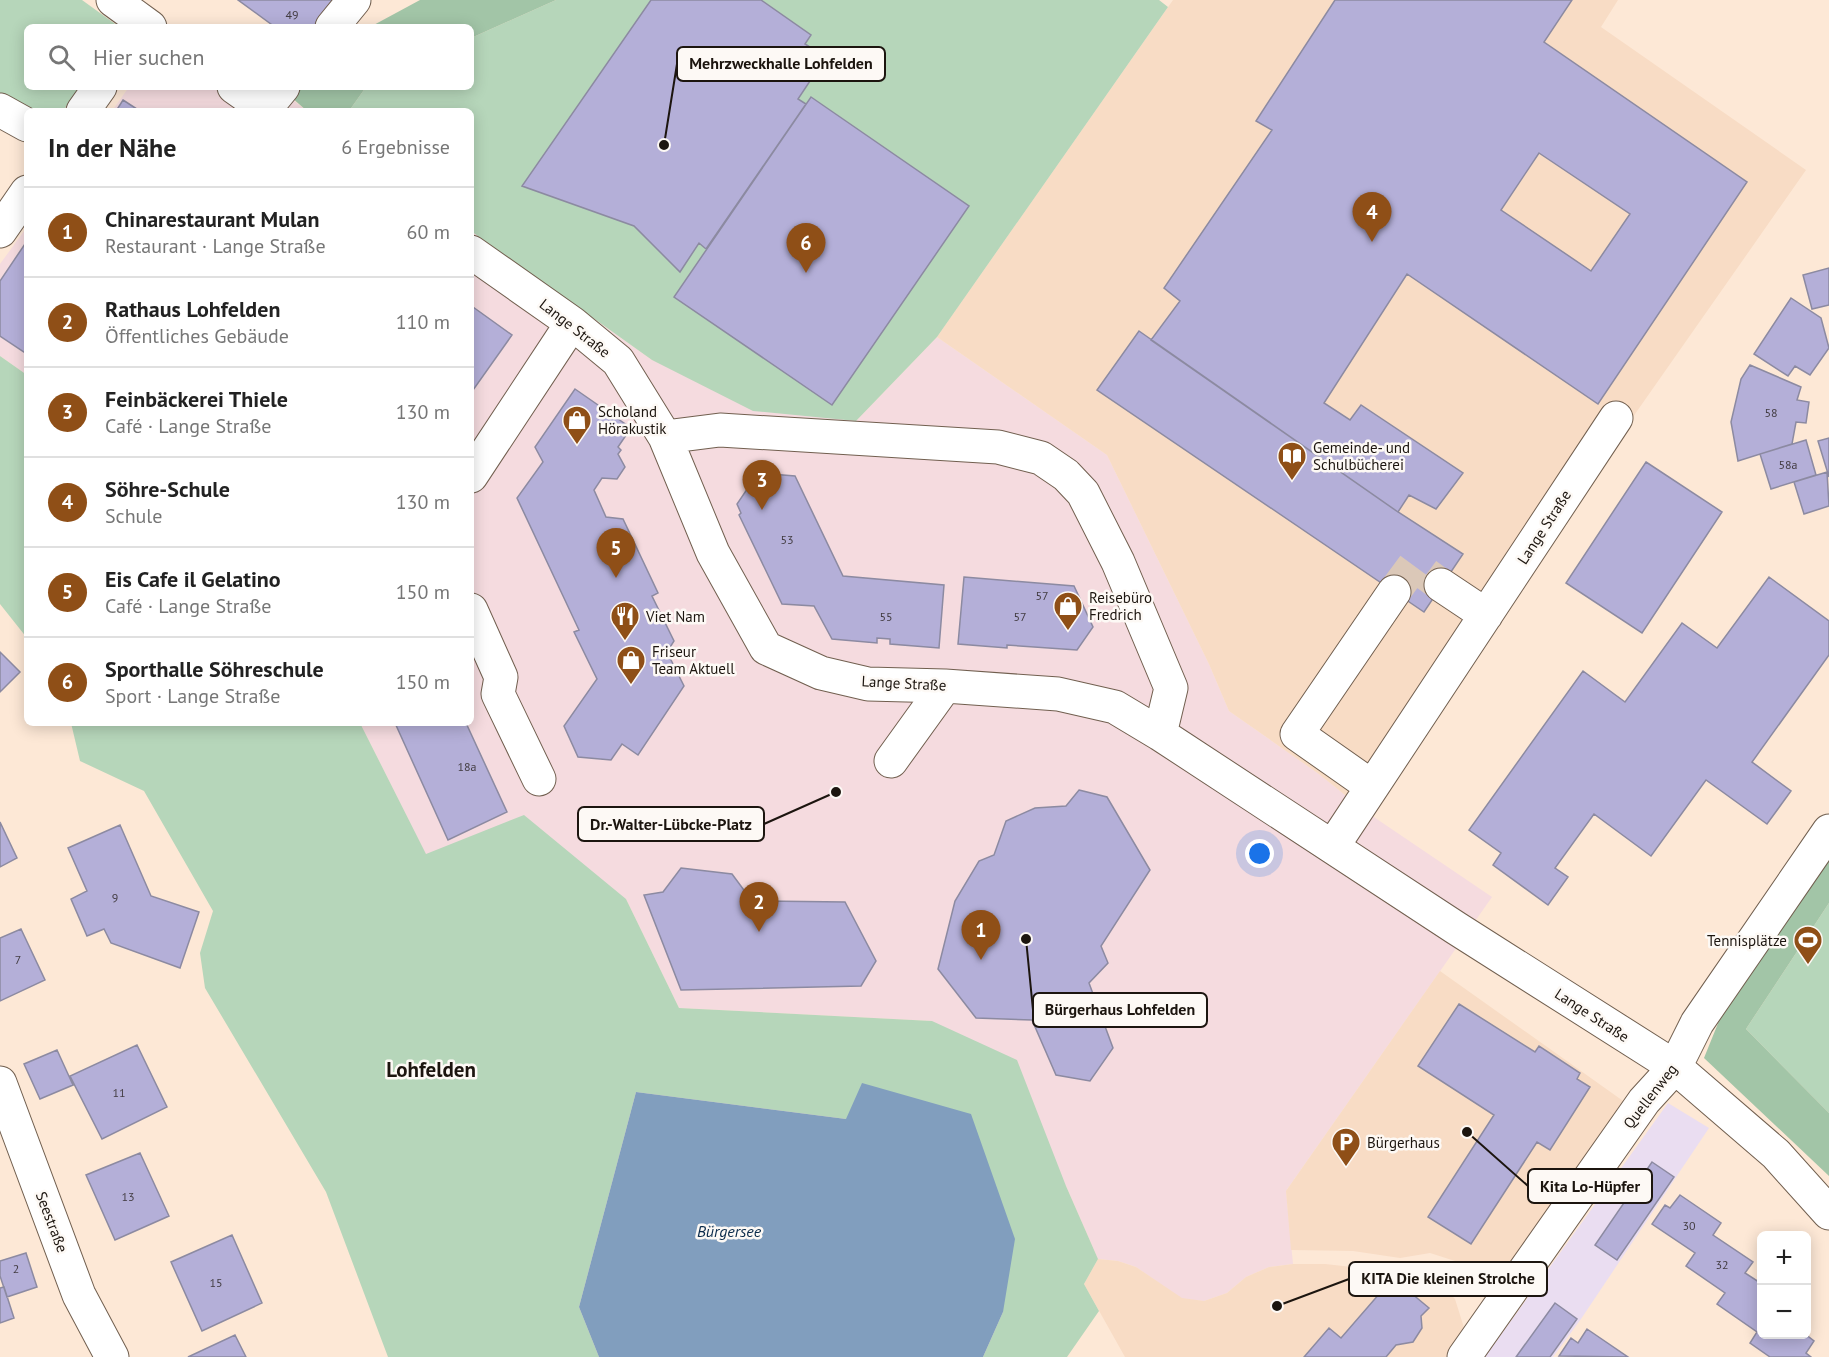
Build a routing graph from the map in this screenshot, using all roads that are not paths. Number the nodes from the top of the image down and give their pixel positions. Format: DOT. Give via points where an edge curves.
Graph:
graph roads {
  1 [pos="113,0"];
  2 [pos="354,0"];
  3 [pos="149,19"];
  4 [pos="334,24"];
  5 [pos="98,90"];
  6 [pos="242,90"];
  7 [pos="272,102"];
  8 [pos="85,108"];
  9 [pos="0,110"];
  10 [pos="24,123"];
  11 [pos="24,196"];
  12 [pos="0,231"];
  13 [pos="474,254"];
  14 [pos="572,322"];
  15 [pos="1616,418"];
  16 [pos="665,437"];
  17 [pos="474,471"];
  18 [pos="1441,585"];
  19 [pos="1394,592"];
  20 [pos="1486,615"];
  21 [pos="474,617"];
  22 [pos="945,686"];
  23 [pos="1160,734"];
  24 [pos="891,761"];
  25 [pos="539,779"];
  26 [pos="1371,786"];
  27 [pos="1829,831"];
  28 [pos="1333,846"];
  29 [pos="1675,1067"];
  30 [pos="0,1083"];
  31 [pos="1829,1213"];
  32 [pos="112,1357"];
  33 [pos="1464,1357"];
  1 -- 3 [label="street"];
  2 -- 4 [label="street"];
  5 -- 8 [label="street"];
  6 -- 7 [label="street"];
  9 -- 10 [label="street"];
  11 -- 12 [label="street"];
  13 -- 14 [label="street, Lange Straße"];
  14 -- 16 [label="street, Lange Straße" via="618,361"];
  14 -- 17 [label="street"];
  15 -- 20 [label="street, Lange Straße"];
  16 -- 22 [label="street, Lange Straße" via="713,554 766,648 821,673 868,684"];
  16 -- 23 [label="street" via="720,430 998,447 1041,458 1083,493 1118,562 1171,688"];
  18 -- 20 [label="street"];
  19 -- 26 [label="street" via="1297,734"];
  20 -- 26 [label="street, Lange Straße"];
  21 -- 25 [label="street" via="501,677 498,694"];
  22 -- 23 [label="street, Lange Straße" via="1058,693 1115,707"];
  22 -- 24 [label="street"];
  23 -- 28 [label="street, Lange Straße"];
  26 -- 28 [label="street, Lange Straße"];
  27 -- 29 [label="street, Quellenweg" via="1697,1023"];
  28 -- 29 [label="street, Lange Straße"];
  29 -- 31 [label="street, Lange Straße" via="1776,1154"];
  29 -- 33 [label="street, Quellenweg" via="1644,1101"];
  30 -- 32 [label="street, Seestraße" via="80,1295"];
}
